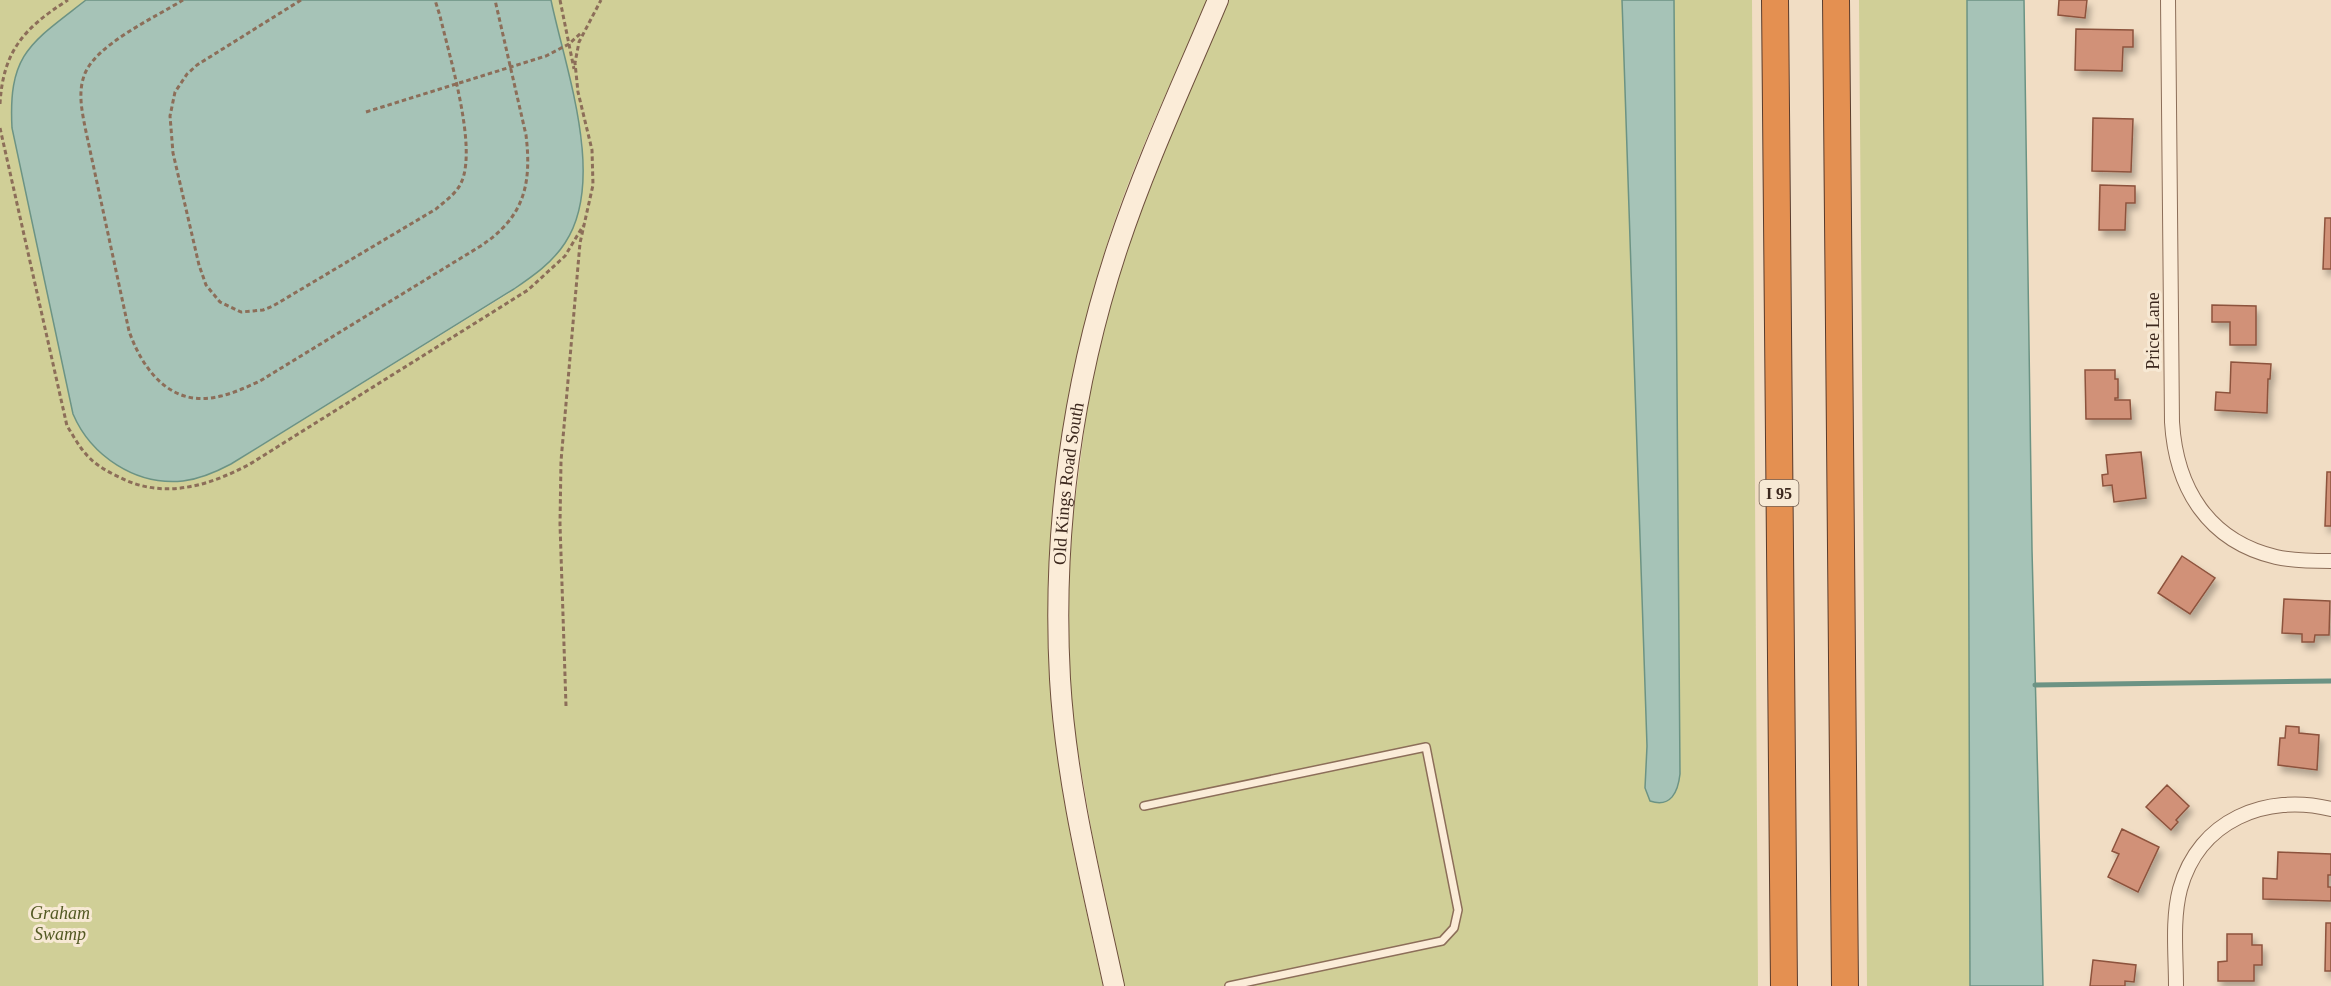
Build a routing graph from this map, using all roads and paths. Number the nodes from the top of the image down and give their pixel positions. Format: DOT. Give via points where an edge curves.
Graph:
graph roads {
  1 [pos="68,0"];
  2 [pos="183,0"];
  3 [pos="301,0"];
  4 [pos="435,0"];
  5 [pos="495,0"];
  6 [pos="560,0"];
  7 [pos="601,0"];
  8 [pos="1218,0"];
  9 [pos="1775,0"];
  10 [pos="1836,0"];
  11 [pos="2168,0"];
  12 [pos="585,28"];
  13 [pos="569,44"];
  14 [pos="509,68"];
  15 [pos="575,77"];
  16 [pos="455,84"];
  17 [pos="0,104"];
  18 [pos="366,112"];
  19 [pos="0,128"];
  20 [pos="583,226"];
  21 [pos="2331,561"];
  22 [pos="566,706"];
  23 [pos="1144,806"];
  24 [pos="2331,809"];
  25 [pos="1114,986"];
  26 [pos="1229,986"];
  27 [pos="1784,986"];
  28 [pos="1845,986"];
  29 [pos="2176,986"];
  1 -- 17 [label="path" via="36,23 15,46 5,70"];
  2 -- 14 [label="path" via="94,59 84,76 81,98 129,331 154,377 192,397 218,397 260,381 502,230 519,208 528,167 526,135"];
  3 -- 16 [label="path" via="197,65 180,84 172,102 171,139 202,275 213,294 231,308 252,312 273,306 449,198 462,182 466,161 463,117"];
  4 -- 16 [label="path"];
  5 -- 14 [label="path"];
  6 -- 13 [label="path"];
  7 -- 12 [label="path"];
  8 -- 25 [label="street, Old Kings Road South" via="1112,263 1083,379 1064,500 1059,628 1063,720 1077,810"];
  9 -- 27 [label="highway, I 95"];
  10 -- 28 [label="highway"];
  11 -- 21 [label="street, Price Lane" via="2172,422 2176,460 2199,508 2224,533 2258,552 2276,557"];
  12 -- 13 [label="path"];
  12 -- 15 [label="path" via="576,52"];
  13 -- 14 [label="path"];
  13 -- 15 [label="path"];
  14 -- 16 [label="path"];
  15 -- 20 [label="path" via="593,166"];
  16 -- 18 [label="path"];
  19 -- 20 [label="path" via="67,426 95,463 123,480 156,489 203,485 250,464 528,290 565,256"];
  20 -- 22 [label="path" via="561,461"];
  23 -- 26 [label="lane" via="1426,747 1458,910 1454,928 1442,941"];
  24 -- 29 [label="street" via="2300,803 2259,808 2232,821 2207,841 2181,888 2176,922"];
}
